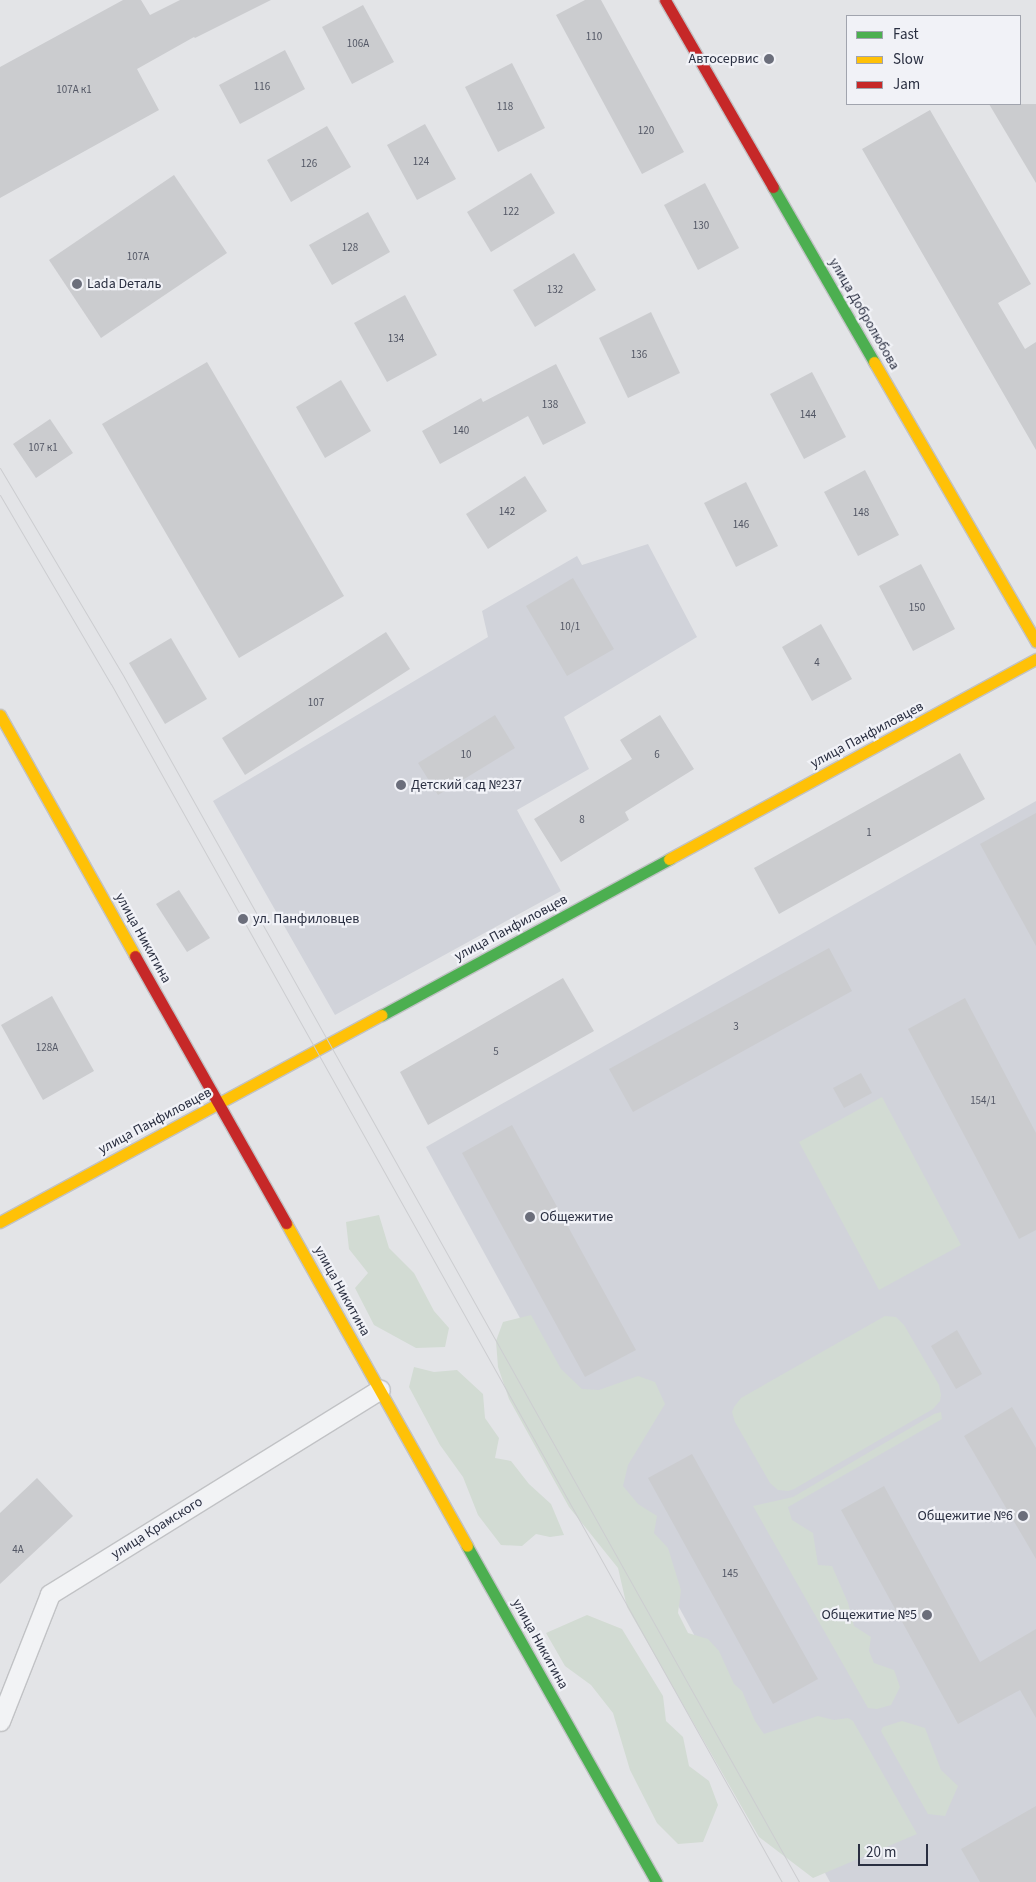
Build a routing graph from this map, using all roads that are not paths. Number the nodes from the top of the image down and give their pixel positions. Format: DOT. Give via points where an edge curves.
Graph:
graph roads {
  1 [pos="666,0"];
  2 [pos="1036,642"];
  3 [pos="1036,659"];
  4 [pos="0,715"];
  5 [pos="219,1104"];
  6 [pos="0,1222"];
  7 [pos="380,1389"];
  8 [pos="0,1721"];
  9 [pos="656,1882"];
  1 -- 2 [label="street, улица Добролюбова"];
  3 -- 5 [label="street, улица Панфиловцев"];
  4 -- 5 [label="street, улица Никитина"];
  5 -- 6 [label="street, улица Панфиловцев"];
  5 -- 7 [label="street, улица Никитина"];
  7 -- 8 [label="street, улица Крамского" via="50,1594"];
  7 -- 9 [label="street, улица Никитина"];
}
